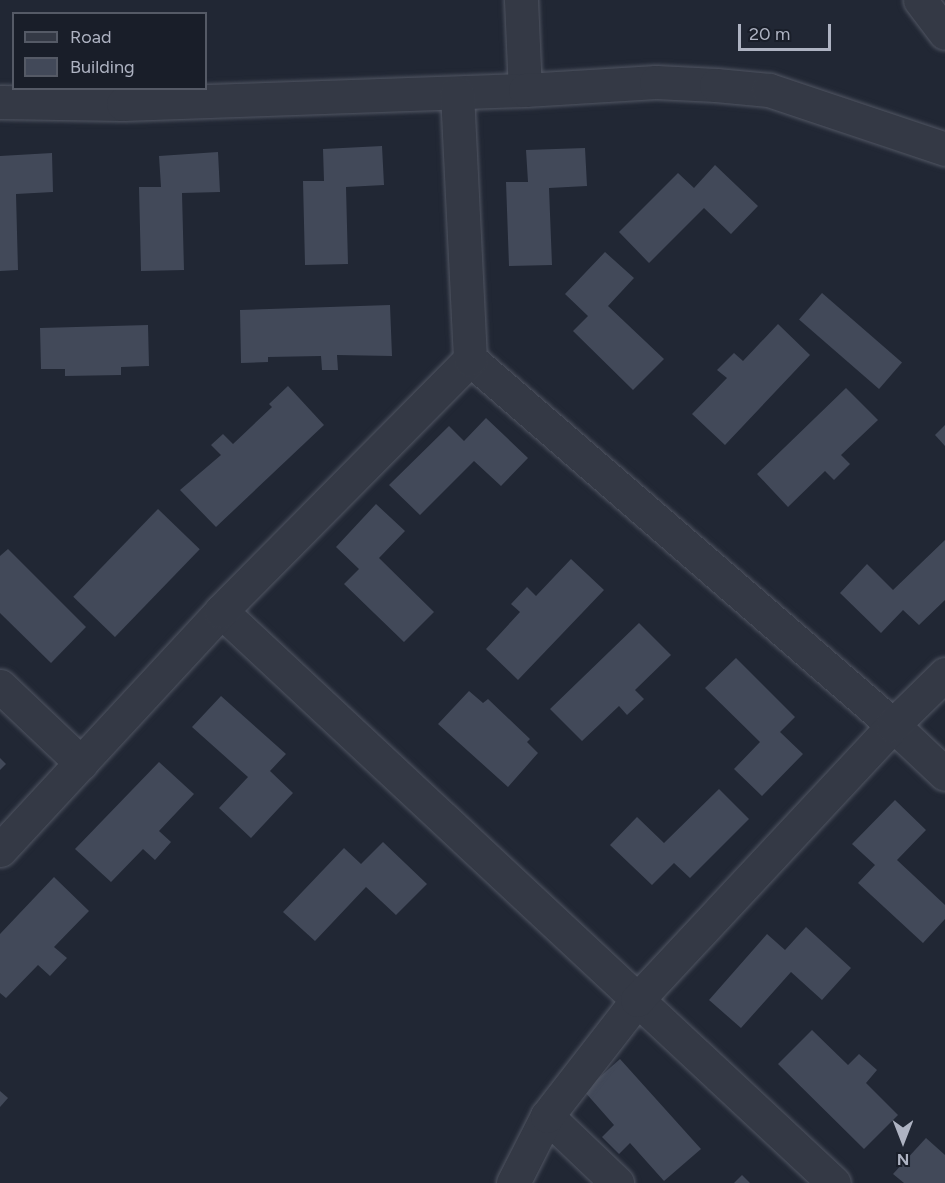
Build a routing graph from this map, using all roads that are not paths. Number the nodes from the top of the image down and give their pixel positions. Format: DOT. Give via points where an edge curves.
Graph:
graph roads {
  1 [pos="521,0"];
  2 [pos="920,0"];
  3 [pos="945,33"];
  4 [pos="525,90"];
  5 [pos="457,93"];
  6 [pos="0,102"];
  7 [pos="945,149"];
  8 [pos="470,359"];
  9 [pos="221,611"];
  10 [pos="945,674"];
  11 [pos="0,686"];
  12 [pos="893,725"];
  13 [pos="81,763"];
  14 [pos="945,774"];
  15 [pos="0,850"];
  16 [pos="638,1000"];
  17 [pos="547,1116"];
  18 [pos="513,1183"];
  19 [pos="617,1183"];
  20 [pos="834,1183"];
  1 -- 4 [label="street"];
  2 -- 3 [label="street"];
  4 -- 5 [label="street"];
  4 -- 7 [label="street" via="656,82 769,90"];
  5 -- 6 [label="street" via="123,104"];
  5 -- 8 [label="street"];
  8 -- 9 [label="street"];
  8 -- 12 [label="street"];
  9 -- 13 [label="street"];
  9 -- 16 [label="street"];
  10 -- 12 [label="street"];
  11 -- 13 [label="street"];
  12 -- 14 [label="street"];
  12 -- 16 [label="street"];
  13 -- 15 [label="street"];
  16 -- 17 [label="street"];
  16 -- 20 [label="street"];
  17 -- 18 [label="street"];
  17 -- 19 [label="street"];
}
